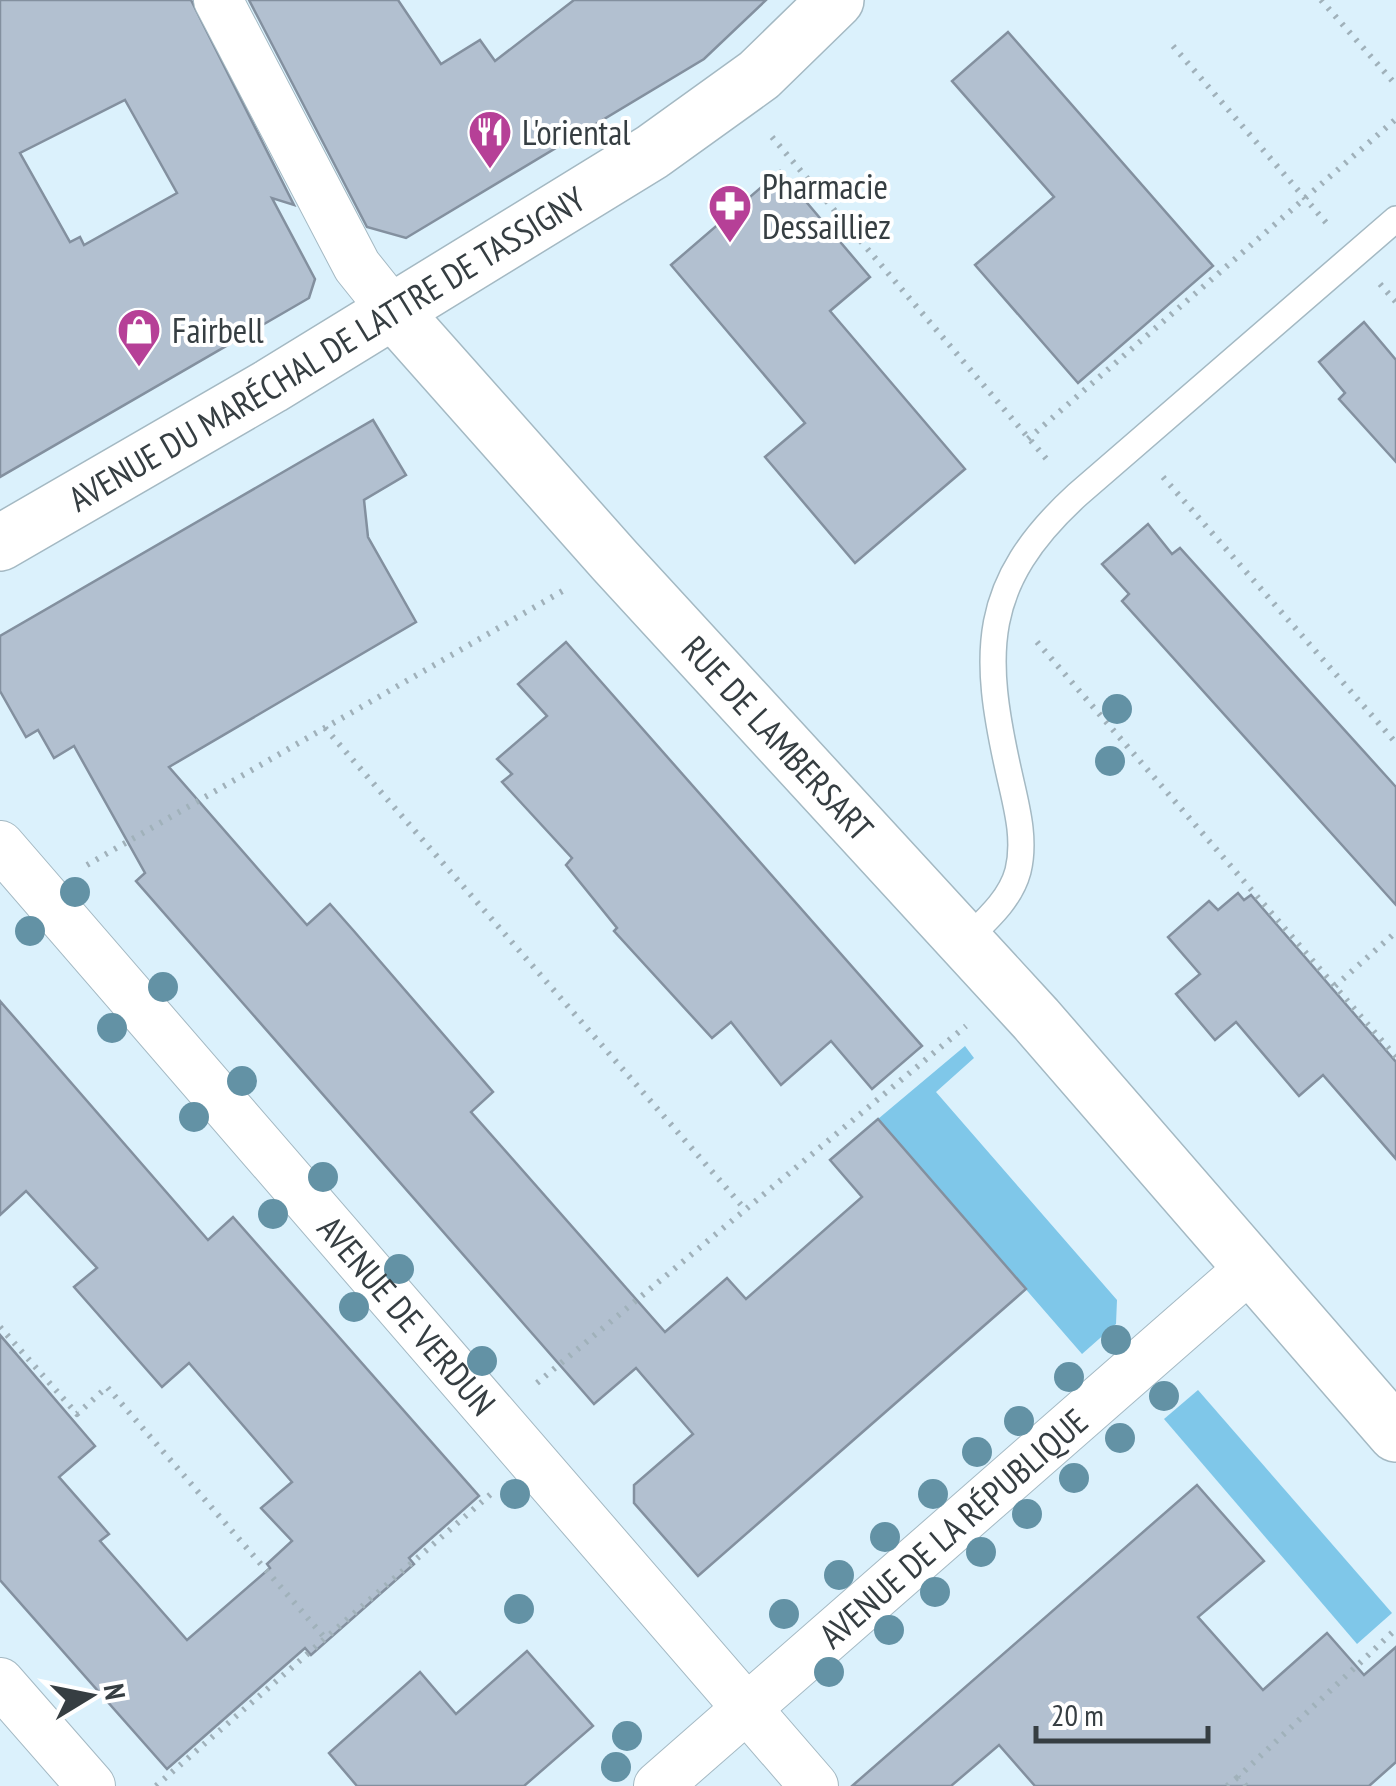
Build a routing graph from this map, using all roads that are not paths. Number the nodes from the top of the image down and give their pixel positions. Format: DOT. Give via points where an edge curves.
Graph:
graph roads {
  1 [pos="218,0"];
  2 [pos="836,0"];
  3 [pos="1396,219"];
  4 [pos="393,311"];
  5 [pos="0,543"];
  6 [pos="0,845"];
  7 [pos="963,943"];
  8 [pos="1250,1268"];
  9 [pos="1396,1434"];
  10 [pos="0,1682"];
  11 [pos="746,1710"];
  12 [pos="92,1786"];
  13 [pos="658,1786"];
  14 [pos="814,1786"];
  1 -- 4 [label="street, RUE DE LAMBERSART" via="356,266"];
  2 -- 4 [label="main road, AVENUE DU MARÉCHAL DE LATTRE DE TASSIGNY" via="735,94"];
  3 -- 7 [label="lane" via="1077,495 1033,544 1002,603 990,667 1019,817 1020,855 1004,900"];
  4 -- 5 [label="main road, AVENUE DU MARÉCHAL DE LATTRE DE TASSIGNY"];
  4 -- 7 [label="main road, RUE DE LAMBERSART"];
  6 -- 11 [label="street, AVENUE DE VERDUN"];
  7 -- 8 [label="main road, RUE DE LAMBERSART"];
  8 -- 9 [label="main road, RUE DE LAMBERSART"];
  8 -- 11 [label="street, AVENUE DE LA RÉPUBLIQUE"];
  10 -- 12 [label="street"];
  11 -- 13 [label="street, AVENUE DE LA RÉPUBLIQUE"];
  11 -- 14 [label="street, AVENUE DE VERDUN"];
}
